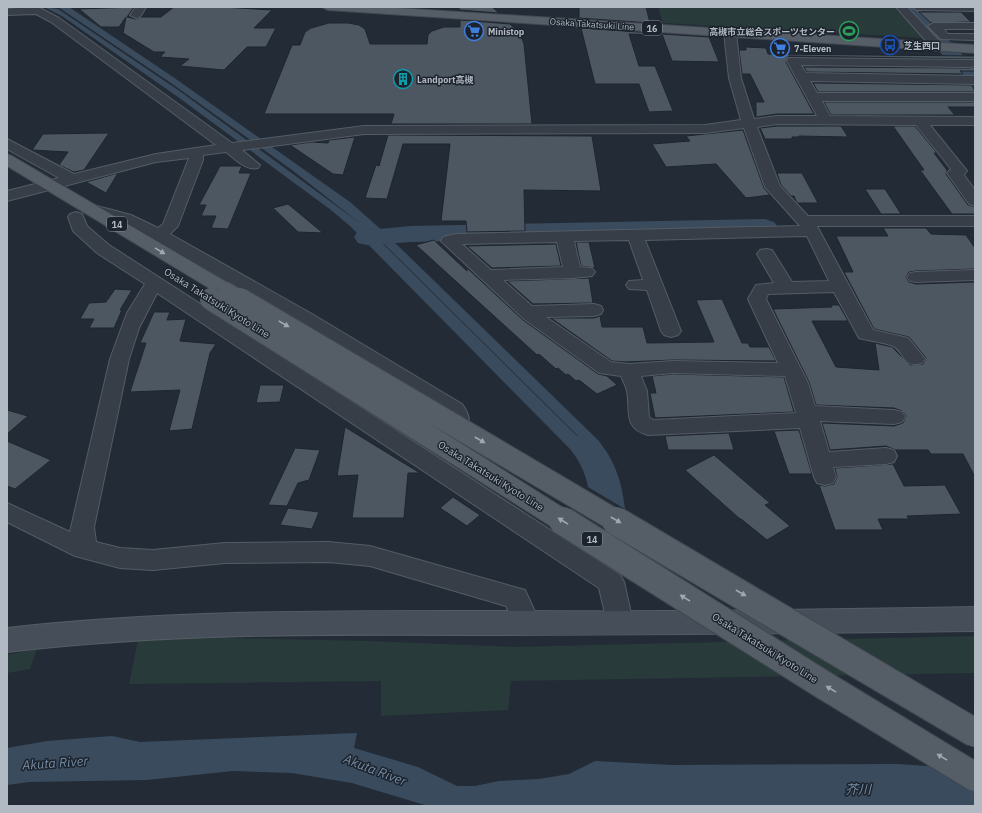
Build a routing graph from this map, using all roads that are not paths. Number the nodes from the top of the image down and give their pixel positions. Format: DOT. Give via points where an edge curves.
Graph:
graph roads {
  1 [pos="328,7"];
  2 [pos="901,7"];
  3 [pos="917,7"];
  4 [pos="975,8"];
  5 [pos="34,9"];
  6 [pos="428,10"];
  7 [pos="7,12"];
  8 [pos="975,26"];
  9 [pos="730,33"];
  10 [pos="926,33"];
  11 [pos="942,33"];
  12 [pos="975,37"];
  13 [pos="938,47"];
  14 [pos="956,48"];
  15 [pos="975,49"];
  16 [pos="840,59"];
  17 [pos="972,66"];
  18 [pos="802,77"];
  19 [pos="853,78"];
  20 [pos="975,80"];
  21 [pos="813,97"];
  22 [pos="975,97"];
  23 [pos="826,121"];
  24 [pos="920,121"];
  25 [pos="975,121"];
  26 [pos="750,123"];
  27 [pos="7,143"];
  28 [pos="228,147"];
  29 [pos="196,152"];
  30 [pos="7,158"];
  31 [pos="253,165"];
  32 [pos="7,175"];
  33 [pos="71,179"];
  34 [pos="50,184"];
  35 [pos="31,190"];
  36 [pos="7,196"];
  37 [pos="975,201"];
  38 [pos="84,213"];
  39 [pos="975,221"];
  40 [pos="808,226"];
  41 [pos="159,235"];
  42 [pos="635,235"];
  43 [pos="564,236"];
  44 [pos="766,254"];
  45 [pos="486,275"];
  46 [pos="975,275"];
  47 [pos="916,277"];
  48 [pos="154,284"];
  49 [pos="635,285"];
  50 [pos="654,285"];
  51 [pos="840,286"];
  52 [pos="786,288"];
  53 [pos="218,294"];
  54 [pos="594,310"];
  55 [pos="527,312"];
  56 [pos="663,325"];
  57 [pos="915,359"];
  58 [pos="629,370"];
  59 [pos="792,370"];
  60 [pos="809,417"];
  61 [pos="894,417"];
  62 [pos="451,437"];
  63 [pos="410,450"];
  64 [pos="886,456"];
  65 [pos="478,495"];
  66 [pos="7,512"];
  67 [pos="84,548"];
  68 [pos="975,619"];
  69 [pos="620,622"];
  70 [pos="527,623"];
  71 [pos="7,640"];
  72 [pos="975,733"];
  73 [pos="975,777"];
  1 -- 6 [label="main road, Osaka Takatsuki Line / 16"];
  2 -- 10 [label="street"];
  3 -- 4 [label="street"];
  5 -- 7 [label="street"];
  5 -- 28 [label="street" via="55,20"];
  6 -- 9 [label="main road, Osaka Takatsuki Line / 16"];
  8 -- 11 [label="street" via="934,26"];
  9 -- 13 [label="main road, Osaka Takatsuki Line / 16"];
  9 -- 26 [label="street" via="735,78"];
  10 -- 11 [label="street"];
  10 -- 13 [label="street"];
  11 -- 12 [label="street" via="945,37"];
  13 -- 14 [label="main road, Osaka Takatsuki Line / 16"];
  14 -- 15 [label="main road, Osaka Takatsuki Line / 16"];
  14 -- 17 [label="street"];
  16 -- 17 [label="street"];
  16 -- 18 [label="street" via="794,61"];
  16 -- 19 [label="street"];
  18 -- 19 [label="street"];
  18 -- 21 [label="street"];
  19 -- 20 [label="street"];
  21 -- 22 [label="street"];
  21 -- 23 [label="street"];
  23 -- 24 [label="street"];
  23 -- 26 [label="street" via="777,120"];
  24 -- 25 [label="street"];
  24 -- 37 [label="street" via="960,171 955,173"];
  26 -- 28 [label="street" via="705,129 364,130"];
  26 -- 40 [label="street" via="774,187"];
  27 -- 33 [label="street"];
  28 -- 29 [label="street"];
  28 -- 31 [label="street"];
  29 -- 33 [label="street" via="156,158"];
  29 -- 41 [label="street" via="196,160 170,226"];
  30 -- 34 [label="main road, Osaka Takatsuki Kyoto Line / 14"];
  32 -- 35 [label="main road, Osaka Takatsuki Kyoto Line / 14"];
  33 -- 34 [label="street"];
  34 -- 35 [label="street"];
  34 -- 38 [label="main road, Osaka Takatsuki Kyoto Line / 14"];
  35 -- 36 [label="street"];
  35 -- 38 [label="main road, Osaka Takatsuki Kyoto Line / 14"];
  38 -- 41 [label="street" via="125,218"];
  38 -- 48 [label="street" via="80,228 103,249"];
  38 -- 53 [label="main road, Osaka Takatsuki Kyoto Line / 14"];
  39 -- 40 [label="street"];
  40 -- 42 [label="street"];
  40 -- 51 [label="street"];
  41 -- 62 [label="street" via="304,318 455,410 460,416 460,421"];
  42 -- 43 [label="street"];
  42 -- 50 [label="street"];
  43 -- 45 [label="street" via="579,272"];
  43 -- 45 [label="street" via="449,241"];
  44 -- 52 [label="street"];
  45 -- 55 [label="street"];
  46 -- 47 [label="street"];
  48 -- 63 [label="street"];
  48 -- 67 [label="street" via="140,302 117,368 82,527"];
  49 -- 50 [label="street"];
  50 -- 56 [label="street"];
  51 -- 52 [label="street"];
  51 -- 57 [label="street" via="866,334 900,342"];
  52 -- 59 [label="street" via="762,290 757,299"];
  53 -- 72 [label="main road, Osaka Takatsuki Kyoto Line / 14, one-way, bridge"];
  73 -- 53 [label="main road, Osaka Takatsuki Kyoto Line / 14, one-way, bridge" via="822,684"];
  54 -- 55 [label="street"];
  55 -- 58 [label="street" via="606,368"];
  58 -- 59 [label="street" via="673,367"];
  58 -- 60 [label="street" via="637,392 639,419 648,428"];
  59 -- 60 [label="street"];
  60 -- 61 [label="street"];
  60 -- 64 [label="street" via="823,469"];
  62 -- 63 [label="street" via="435,446"];
  62 -- 65 [label="street" via="466,474"];
  63 -- 65 [label="street"];
  65 -- 69 [label="street" via="611,582"];
  66 -- 67 [label="street"];
  67 -- 70 [label="street" via="120,558 153,560 225,553 328,552 370,556 516,598"];
  68 -- 69 [label="street"];
  69 -- 70 [label="street"];
  70 -- 71 [label="street" via="293,621 176,624"];
}
